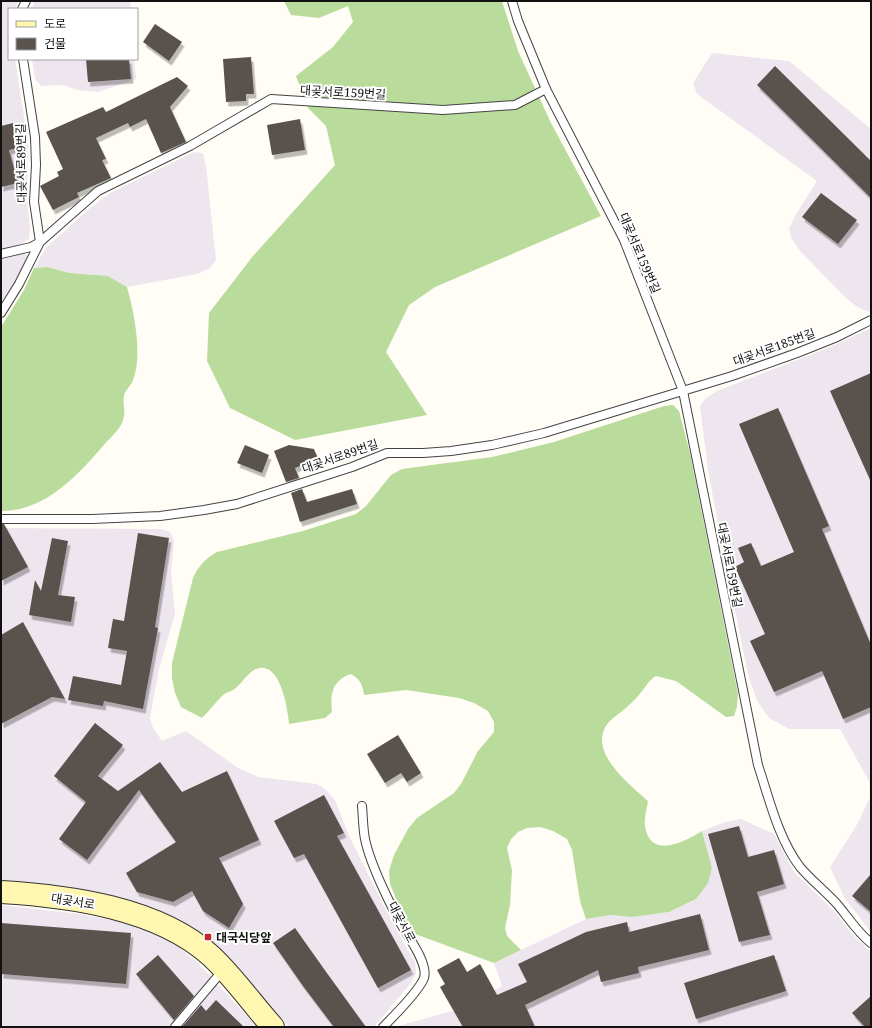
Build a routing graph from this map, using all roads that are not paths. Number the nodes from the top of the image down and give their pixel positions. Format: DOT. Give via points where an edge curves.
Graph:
graph roads {
  1 [pos="512,1"];
  2 [pos="23,60"];
  3 [pos="546,89"];
  4 [pos="40,242"];
  5 [pos="1,254"];
  6 [pos="1,313"];
  7 [pos="871,320"];
  8 [pos="683,391"];
  9 [pos="1,519"];
  10 [pos="362,806"];
  11 [pos="1,892"];
  12 [pos="871,943"];
  13 [pos="223,970"];
  14 [pos="175,1027"];
  15 [pos="273,1027"];
  16 [pos="383,1027"];
  1 -- 3 [label="lane"];
  2 -- 4 [label="lane, 대곶서로89번길" via="35,137 34,202"];
  3 -- 4 [label="lane, 대곶서로159번길" via="515,105 443,110 272,99 190,146 98,191"];
  3 -- 8 [label="lane, 대곶서로159번길" via="624,240"];
  4 -- 5 [label="lane" via="31,247"];
  4 -- 6 [label="lane"];
  7 -- 8 [label="lane, 대곶서로185번길" via="796,353"];
  8 -- 9 [label="lane, 대곶서로89번길" via="544,433 492,445 423,453 387,452 352,467 237,504 160,516"];
  8 -- 12 [label="lane, 대곶서로159번길" via="758,765 776,819 801,867"];
  10 -- 16 [label="lane, 대곶서로" via="365,839 374,864 423,966 424,977 418,987"];
  11 -- 13 [label="street, 대곶서로" via="83,902 135,913 174,929 210,956"];
  13 -- 14 [label="lane"];
  13 -- 15 [label="street, 대곶서로"];
}
